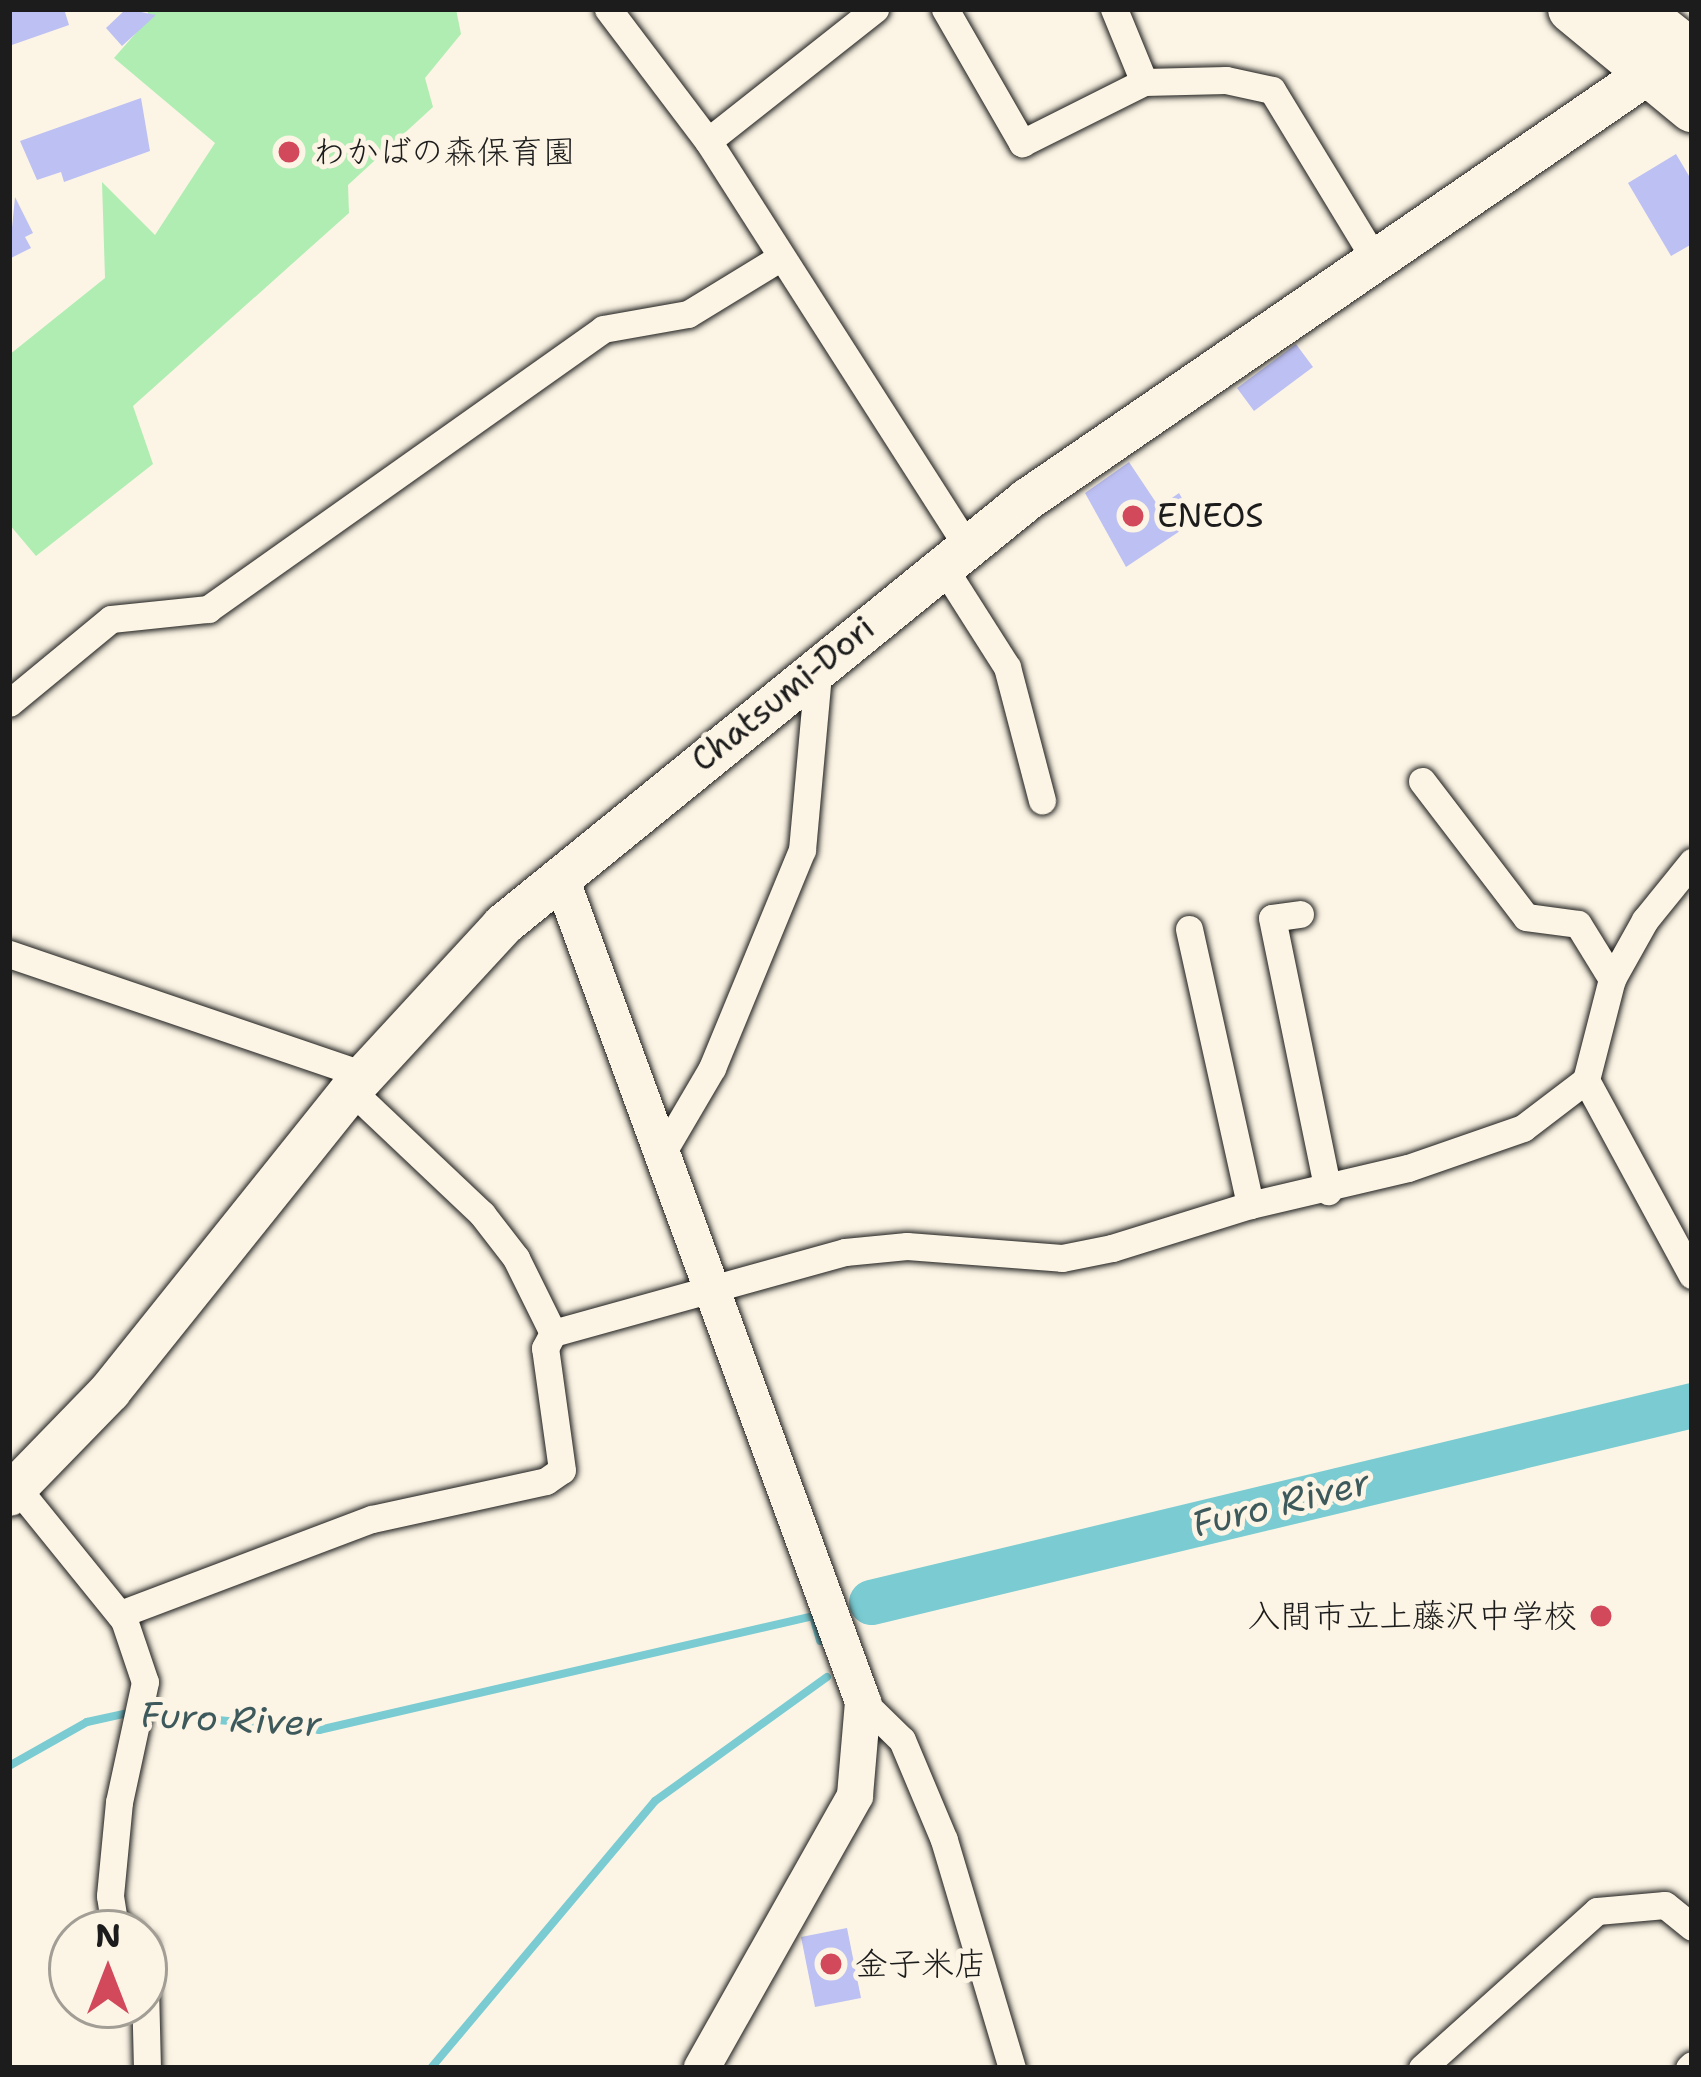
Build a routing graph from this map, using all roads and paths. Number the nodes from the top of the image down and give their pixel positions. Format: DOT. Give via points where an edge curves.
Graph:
graph roads {
  1 [pos="608,9"];
  2 [pos="875,9"];
  3 [pos="945,9"];
  4 [pos="1114,9"];
  5 [pos="1572,9"];
  6 [pos="1635,9"];
  7 [pos="1679,55"];
  8 [pos="1144,82"];
  9 [pos="1692,108"];
  10 [pos="708,141"];
  11 [pos="1374,258"];
  12 [pos="778,259"];
  13 [pos="954,555"];
  14 [pos="819,664"];
  15 [pos="9,703"];
  16 [pos="1422,781"];
  17 [pos="1042,800"];
  18 [pos="1692,862"];
  19 [pos="561,878"];
  20 [pos="1300,914"];
  21 [pos="1189,929"];
  22 [pos="9,954"];
  23 [pos="1612,979"];
  24 [pos="1586,1080"];
  25 [pos="357,1082"];
  26 [pos="662,1155"];
  27 [pos="1328,1192"];
  28 [pos="1250,1205"];
  29 [pos="1692,1275"];
  30 [pos="712,1285"];
  31 [pos="553,1334"];
  32 [pos="13,1486"];
  33 [pos="120,1614"];
  34 [pos="863,1702"];
  35 [pos="112,1909"];
  36 [pos="1692,1927"];
  37 [pos="145,2029"];
  38 [pos="146,2068"];
  39 [pos="702,2068"];
  40 [pos="1012,2068"];
  41 [pos="1422,2068"];
  1 -- 10 [label="street"];
  2 -- 10 [label="street"];
  3 -- 8 [label="street" via="1022,143"];
  4 -- 8 [label="street"];
  5 -- 7 [label="highway"];
  6 -- 7 [label="highway"];
  7 -- 9 [label="highway"];
  7 -- 11 [label="main road, Chatsumi-Dori"];
  8 -- 11 [label="street" via="1226,80 1272,90"];
  10 -- 12 [label="street"];
  11 -- 13 [label="main road, Chatsumi-Dori"];
  12 -- 13 [label="street"];
  12 -- 15 [label="street" via="688,314 603,329 208,609 111,620"];
  13 -- 14 [label="main road, Chatsumi-Dori"];
  13 -- 17 [label="street" via="1007,667"];
  14 -- 19 [label="main road, Chatsumi-Dori"];
  14 -- 26 [label="street" via="802,850 712,1068"];
  16 -- 23 [label="street" via="1526,917 1578,924"];
  18 -- 23 [label="street" via="1645,920"];
  19 -- 25 [label="main road, Chatsumi-Dori" via="459,967"];
  19 -- 26 [label="street"];
  20 -- 27 [label="street" via="1273,918"];
  21 -- 28 [label="street"];
  22 -- 25 [label="street"];
  23 -- 24 [label="street"];
  24 -- 27 [label="street" via="1523,1127"];
  24 -- 29 [label="street"];
  25 -- 31 [label="street" via="482,1214 516,1258"];
  25 -- 32 [label="main road, Chatsumi-Dori" via="110,1390"];
  26 -- 30 [label="street"];
  27 -- 28 [label="street"];
  28 -- 30 [label="street" via="1062,1258 875,1248"];
  30 -- 31 [label="street"];
  30 -- 34 [label="street"];
  31 -- 33 [label="street" via="545,1348 565,1461 556,1478 372,1519"];
  32 -- 33 [label="street"];
  33 -- 35 [label="street" via="145,1682 119,1802"];
  34 -- 39 [label="street" via="855,1796"];
  34 -- 40 [label="street" via="902,1740 944,1840"];
  36 -- 41 [label="street" via="1665,1905 1642,1901 1598,1911"];
  37 -- 38 [label="street"];
}
